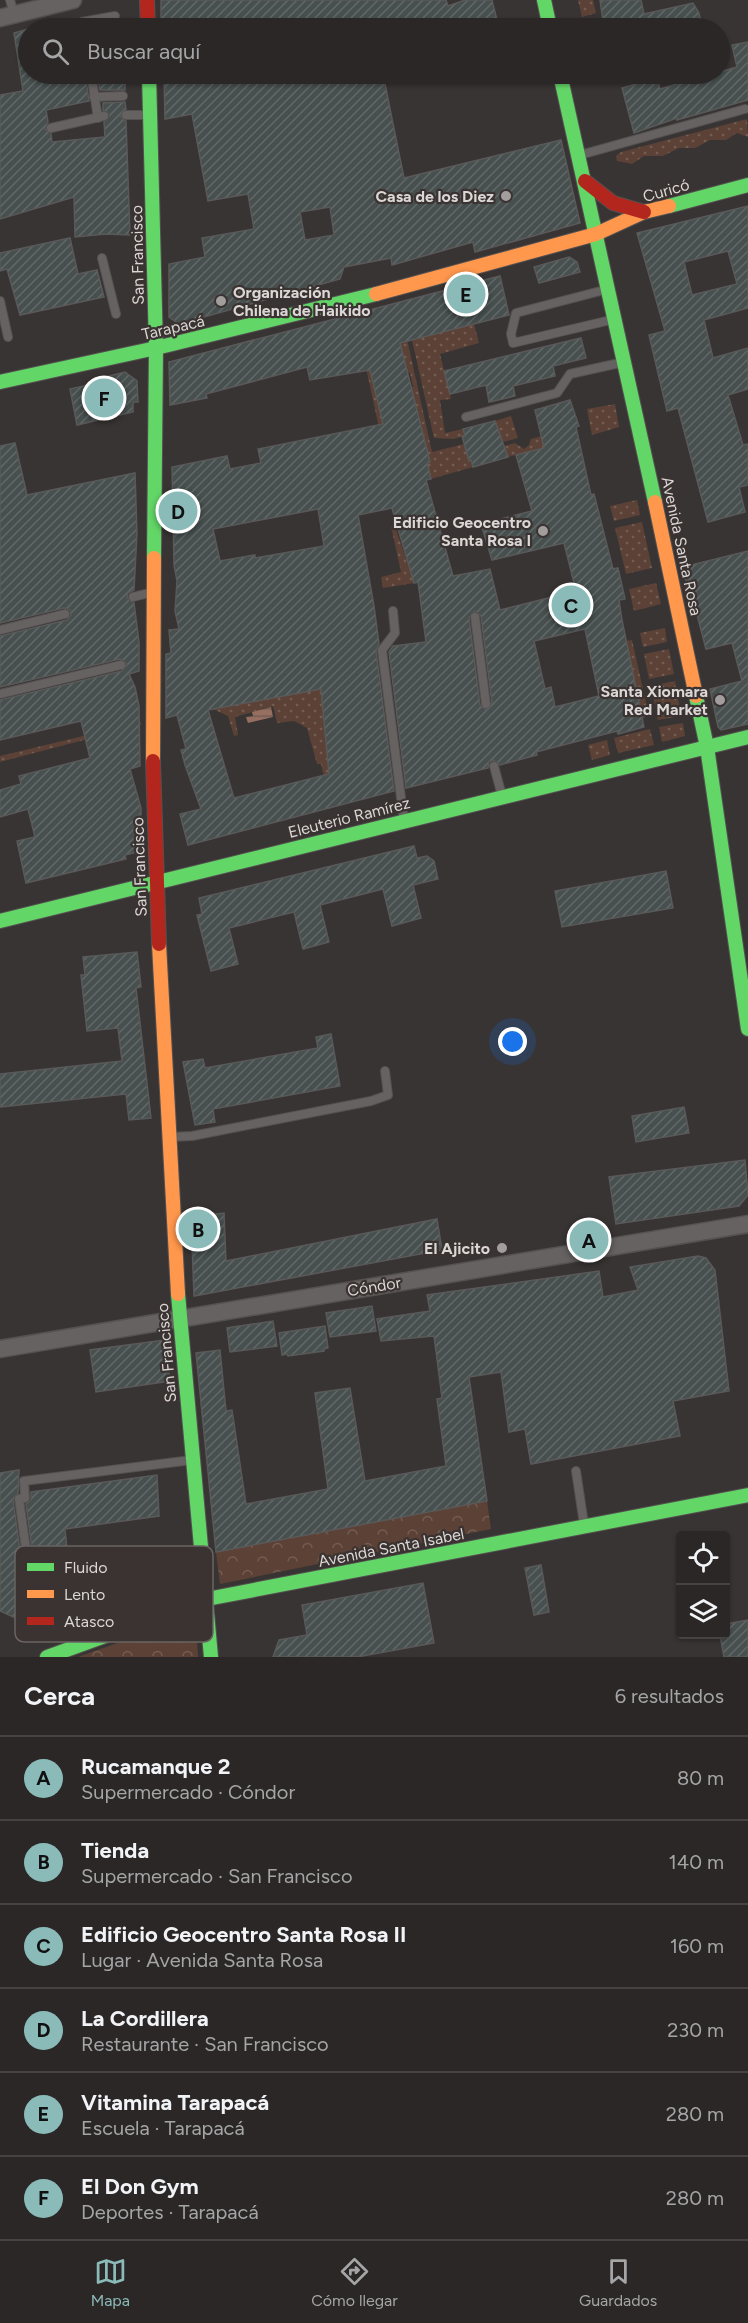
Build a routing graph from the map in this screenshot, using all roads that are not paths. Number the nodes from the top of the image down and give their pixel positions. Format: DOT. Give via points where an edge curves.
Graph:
graph roads {
  1 [pos="73,0"];
  2 [pos="147,0"];
  3 [pos="544,0"];
  4 [pos="8,11"];
  5 [pos="115,16"];
  6 [pos="104,18"];
  7 [pos="148,18"];
  8 [pos="548,18"];
  9 [pos="92,84"];
  10 [pos="149,84"];
  11 [pos="562,84"];
  12 [pos="123,96"];
  13 [pos="94,97"];
  14 [pos="745,109"];
  15 [pos="126,115"];
  16 [pos="150,115"];
  17 [pos="51,128"];
  18 [pos="579,155"];
  19 [pos="585,181"];
  20 [pos="748,185"];
  21 [pos="644,212"];
  22 [pos="596,234"];
  23 [pos="102,258"];
  24 [pos="608,289"];
  25 [pos="0,301"];
  26 [pos="116,314"];
  27 [pos="615,318"];
  28 [pos="8,337"];
  29 [pos="156,348"];
  30 [pos="625,362"];
  31 [pos="0,382"];
  32 [pos="466,417"];
  33 [pos="153,592"];
  34 [pos="133,597"];
  35 [pos="393,611"];
  36 [pos="65,614"];
  37 [pos="475,617"];
  38 [pos="0,630"];
  39 [pos="121,665"];
  40 [pos="0,694"];
  41 [pos="486,705"];
  42 [pos="748,737"];
  43 [pos="707,747"];
  44 [pos="494,766"];
  45 [pos="502,797"];
  46 [pos="404,821"];
  47 [pos="156,883"];
  48 [pos="0,921"];
  49 [pos="748,1029"];
  50 [pos="385,1071"];
  51 [pos="170,1137"];
  52 [pos="748,1224"];
  53 [pos="179,1319"];
  54 [pos="0,1349"];
  55 [pos="192,1460"];
  56 [pos="576,1471"];
  57 [pos="748,1495"];
  58 [pos="585,1526"];
  59 [pos="25,1546"];
  60 [pos="201,1546"];
  61 [pos="213,1598"];
  62 [pos="89,1642"];
  63 [pos="210,1642"];
  64 [pos="51,1656"];
  65 [pos="211,1657"];
  1 -- 4 [label="street"];
  2 -- 7 [label="main road"];
  3 -- 8 [label="main road"];
  5 -- 6 [label="lane"];
  9 -- 13 [label="lane"];
  10 -- 16 [label="main road, San Francisco"];
  11 -- 18 [label="main road, Avenida Santa Rosa"];
  12 -- 13 [label="lane"];
  13 -- 17 [label="lane" via="101,117"];
  14 -- 18 [label="lane"];
  15 -- 16 [label="lane"];
  16 -- 29 [label="main road, San Francisco"];
  18 -- 19 [label="main road, Avenida Santa Rosa"];
  19 -- 21 [label="main road" via="613,203"];
  19 -- 22 [label="main road, Avenida Santa Rosa"];
  20 -- 21 [label="main road, Curicó"];
  21 -- 22 [label="main road, Curicó"];
  22 -- 24 [label="main road, Avenida Santa Rosa"];
  22 -- 29 [label="main road, Tarapacá" via="404,287"];
  23 -- 26 [label="lane"];
  24 -- 27 [label="main road, Avenida Santa Rosa"];
  24 -- 27 [label="lane" via="516,313 513,343"];
  25 -- 28 [label="lane"];
  27 -- 30 [label="main road, Avenida Santa Rosa"];
  29 -- 31 [label="main road, Tarapacá"];
  29 -- 33 [label="main road, San Francisco"];
  30 -- 32 [label="lane" via="570,374 557,393"];
  30 -- 43 [label="main road, Avenida Santa Rosa"];
  33 -- 34 [label="lane"];
  33 -- 47 [label="main road, San Francisco" via="147,660"];
  35 -- 46 [label="lane" via="395,633 382,650"];
  36 -- 38 [label="lane"];
  37 -- 41 [label="lane"];
  39 -- 40 [label="lane"];
  42 -- 43 [label="main road, Eleuterio Ramírez"];
  43 -- 45 [label="main road, Eleuterio Ramírez"];
  43 -- 49 [label="main road, Avenida Santa Rosa"];
  44 -- 45 [label="lane"];
  45 -- 46 [label="main road, Eleuterio Ramírez"];
  46 -- 47 [label="main road, Eleuterio Ramírez"];
  47 -- 48 [label="main road, Eleuterio Ramírez"];
  47 -- 51 [label="main road, San Francisco"];
  50 -- 51 [label="lane" via="388,1095 371,1101"];
  51 -- 53 [label="main road, San Francisco"];
  52 -- 53 [label="street, Cóndor"];
  53 -- 54 [label="street, Cóndor"];
  53 -- 55 [label="main road, San Francisco"];
  55 -- 59 [label="lane" via="24,1481 26,1498 19,1499"];
  55 -- 60 [label="main road, San Francisco"];
  56 -- 58 [label="lane"];
  57 -- 58 [label="main road, Avenida Santa Isabel"];
  58 -- 61 [label="main road, Avenida Santa Isabel"];
  62 -- 64 [label="main road, Avenida Santa Isabel"];
  63 -- 65 [label="main road, San Francisco"];
}
